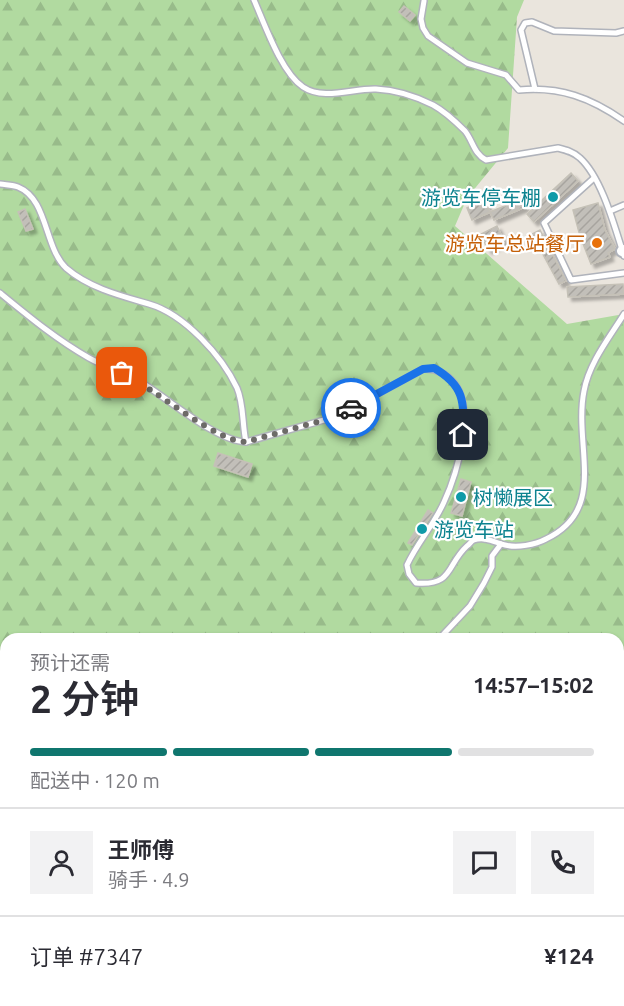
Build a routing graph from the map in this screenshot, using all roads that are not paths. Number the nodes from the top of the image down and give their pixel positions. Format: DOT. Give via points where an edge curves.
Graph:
graph roads {
  1 [pos="254,0"];
  2 [pos="424,1"];
  3 [pos="624,32"];
  4 [pos="535,88"];
  5 [pos="624,121"];
  6 [pos="594,178"];
  7 [pos="0,184"];
  8 [pos="624,205"];
  9 [pos="610,211"];
  10 [pos="623,253"];
  11 [pos="624,273"];
  12 [pos="0,293"];
  13 [pos="624,314"];
  14 [pos="246,442"];
  15 [pos="501,544"];
  16 [pos="445,633"];
  1 -- 6 [label="lane" via="287,69 303,87 316,93 374,89 408,94 446,114 486,160 558,148 580,158"];
  2 -- 4 [label="lane" via="421,19 428,36 467,63 506,75 519,90"];
  3 -- 4 [label="lane" via="554,31 525,23 521,30"];
  4 -- 5 [label="lane" via="577,96 606,108"];
  6 -- 9 [label="lane"];
  6 -- 11 [label="lane" via="544,223 571,280"];
  7 -- 14 [label="lane" via="19,188 30,196 42,215 56,256 77,277 166,311 199,334 237,388"];
  8 -- 9 [label="lane"];
  9 -- 10 [label="lane"];
  12 -- 14 [label="lane" via="90,358 139,381 220,435"];
  13 -- 15 [label="lane" via="590,369 584,388 580,413 585,493 580,507 573,520 543,541"];
  14 -- 15 [label="lane" via="324,420 423,369 434,368 461,392 463,435 445,501 407,566 409,574 416,583 439,581 450,571 460,552 475,540"];
  15 -- 16 [label="lane" via="470,606"];
}
